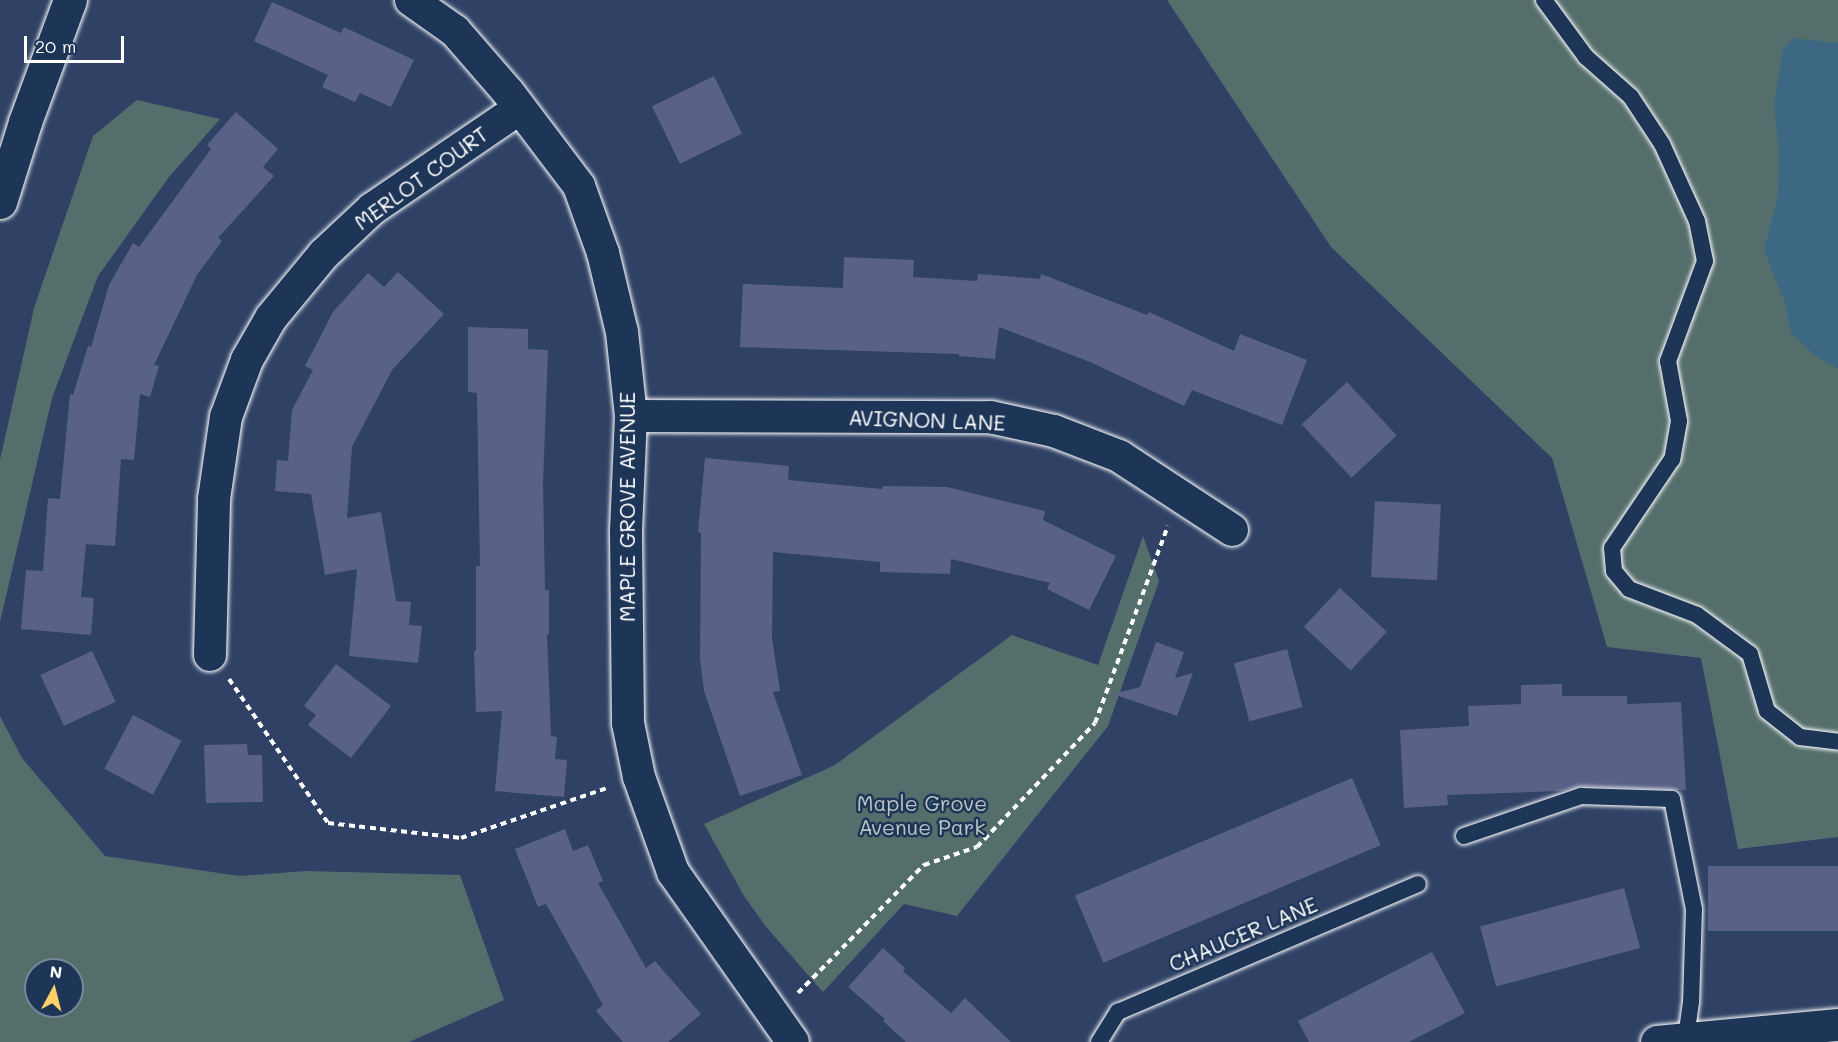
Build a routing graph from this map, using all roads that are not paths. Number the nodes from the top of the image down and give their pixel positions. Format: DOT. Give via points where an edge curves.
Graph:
graph roads {
  1 [pos="70,0"];
  2 [pos="411,0"];
  3 [pos="1544,0"];
  4 [pos="520,108"];
  5 [pos="0,202"];
  6 [pos="631,416"];
  7 [pos="1232,530"];
  8 [pos="210,655"];
  9 [pos="1838,742"];
  10 [pos="1464,836"];
  11 [pos="1418,884"];
  12 [pos="1838,1025"];
  13 [pos="1671,1041"];
  14 [pos="793,1042"];
  15 [pos="1099,1042"];
  1 -- 5 [label="main road"];
  2 -- 4 [label="street, MAPLE GROVE AVENUE" via="455,31"];
  3 -- 9 [label="lane" via="1586,57 1631,97 1662,144 1697,221 1705,261 1668,361 1679,421 1672,459 1612,548 1614,571 1629,589 1697,615 1750,654 1767,711 1800,737"];
  4 -- 6 [label="street, MAPLE GROVE AVENUE" via="579,186 603,253 622,332"];
  4 -- 8 [label="street, MERLOT COURT" via="372,209 324,254 271,318 247,360 226,417 214,499"];
  6 -- 7 [label="street, AVIGNON LANE" via="990,417 1054,431 1119,456"];
  6 -- 14 [label="street, MAPLE GROVE AVENUE" via="626,532 628,723 639,777 673,872"];
  10 -- 13 [label="lane" via="1581,796 1672,798 1694,909 1690,1002"];
  11 -- 15 [label="lane, CHAUCER LANE" via="1118,1012"];
  12 -- 13 [label="street"];
}
